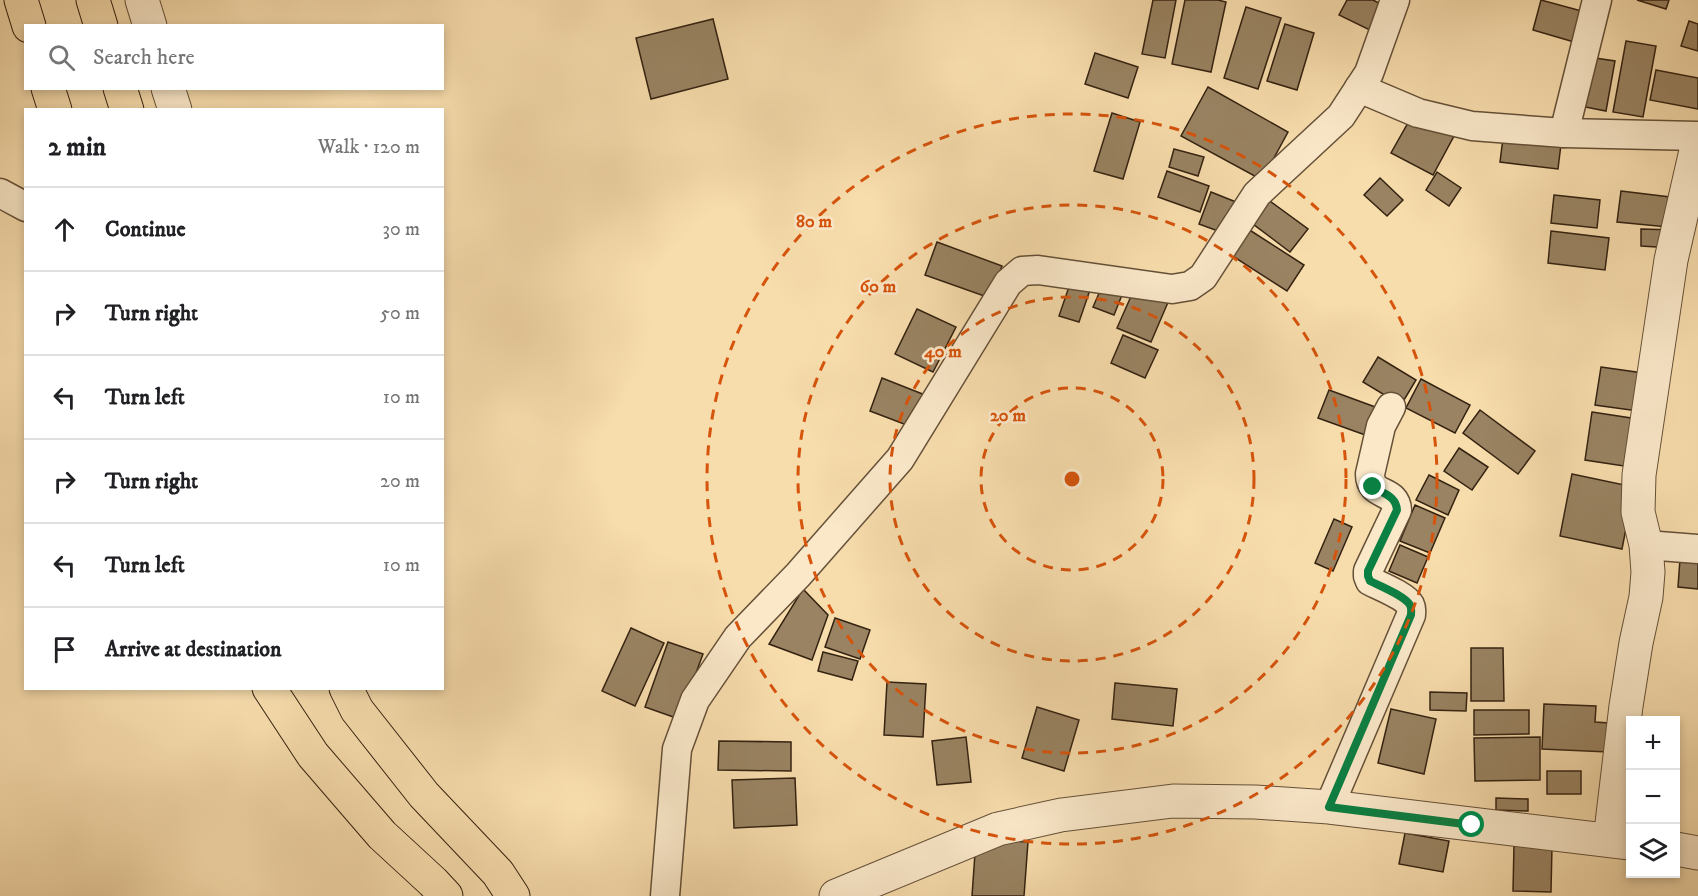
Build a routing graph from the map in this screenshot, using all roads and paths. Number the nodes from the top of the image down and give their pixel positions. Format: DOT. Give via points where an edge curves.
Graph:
graph roads {
  1 [pos="21,0"];
  2 [pos="93,0"];
  3 [pos="142,0"];
  4 [pos="1395,0"];
  5 [pos="1597,0"];
  6 [pos="28,24"];
  7 [pos="100,24"];
  8 [pos="149,24"];
  9 [pos="1359,88"];
  10 [pos="49,90"];
  11 [pos="121,90"];
  12 [pos="169,90"];
  13 [pos="54,108"];
  14 [pos="126,108"];
  15 [pos="174,108"];
  16 [pos="1564,133"];
  17 [pos="1698,136"];
  18 [pos="1698,142"];
  19 [pos="0,193"];
  20 [pos="24,206"];
  21 [pos="1390,406"];
  22 [pos="1647,545"];
  23 [pos="1698,549"];
  24 [pos="270,690"];
  25 [pos="347,690"];
  26 [pos="1329,807"];
  27 [pos="1620,841"];
  28 [pos="1680,850"];
  29 [pos="1698,853"];
  30 [pos="446,896"];
  31 [pos="513,896"];
  32 [pos="665,896"];
  33 [pos="836,896"];
  1 -- 6 [label="main road"];
  2 -- 7 [label="main road"];
  3 -- 8 [label="street"];
  4 -- 9 [label="street"];
  5 -- 16 [label="street"];
  9 -- 16 [label="street" via="1418,113 1472,126"];
  9 -- 32 [label="street" via="1341,116 1257,195 1203,277 1190,286 1172,289 1038,270 1022,271 1008,283 900,459 738,637 695,700 677,749"];
  10 -- 13 [label="main road"];
  11 -- 14 [label="main road"];
  12 -- 15 [label="street"];
  16 -- 17 [label="street"];
  18 -- 22 [label="street" via="1671,260 1640,475 1638,512"];
  19 -- 20 [label="street"];
  21 -- 26 [label="street" via="1381,426 1370,482 1394,498 1397,510 1368,576 1370,581 1409,603 1411,615"];
  22 -- 23 [label="street"];
  22 -- 27 [label="street" via="1646,597 1626,706"];
  24 -- 30 [label="main road" via="313,755 382,835"];
  25 -- 31 [label="main road" via="357,710 424,795 498,873"];
  26 -- 27 [label="street"];
  26 -- 33 [label="street" via="1173,801 1061,815 998,829"];
  28 -- 29 [label="street"];
}
